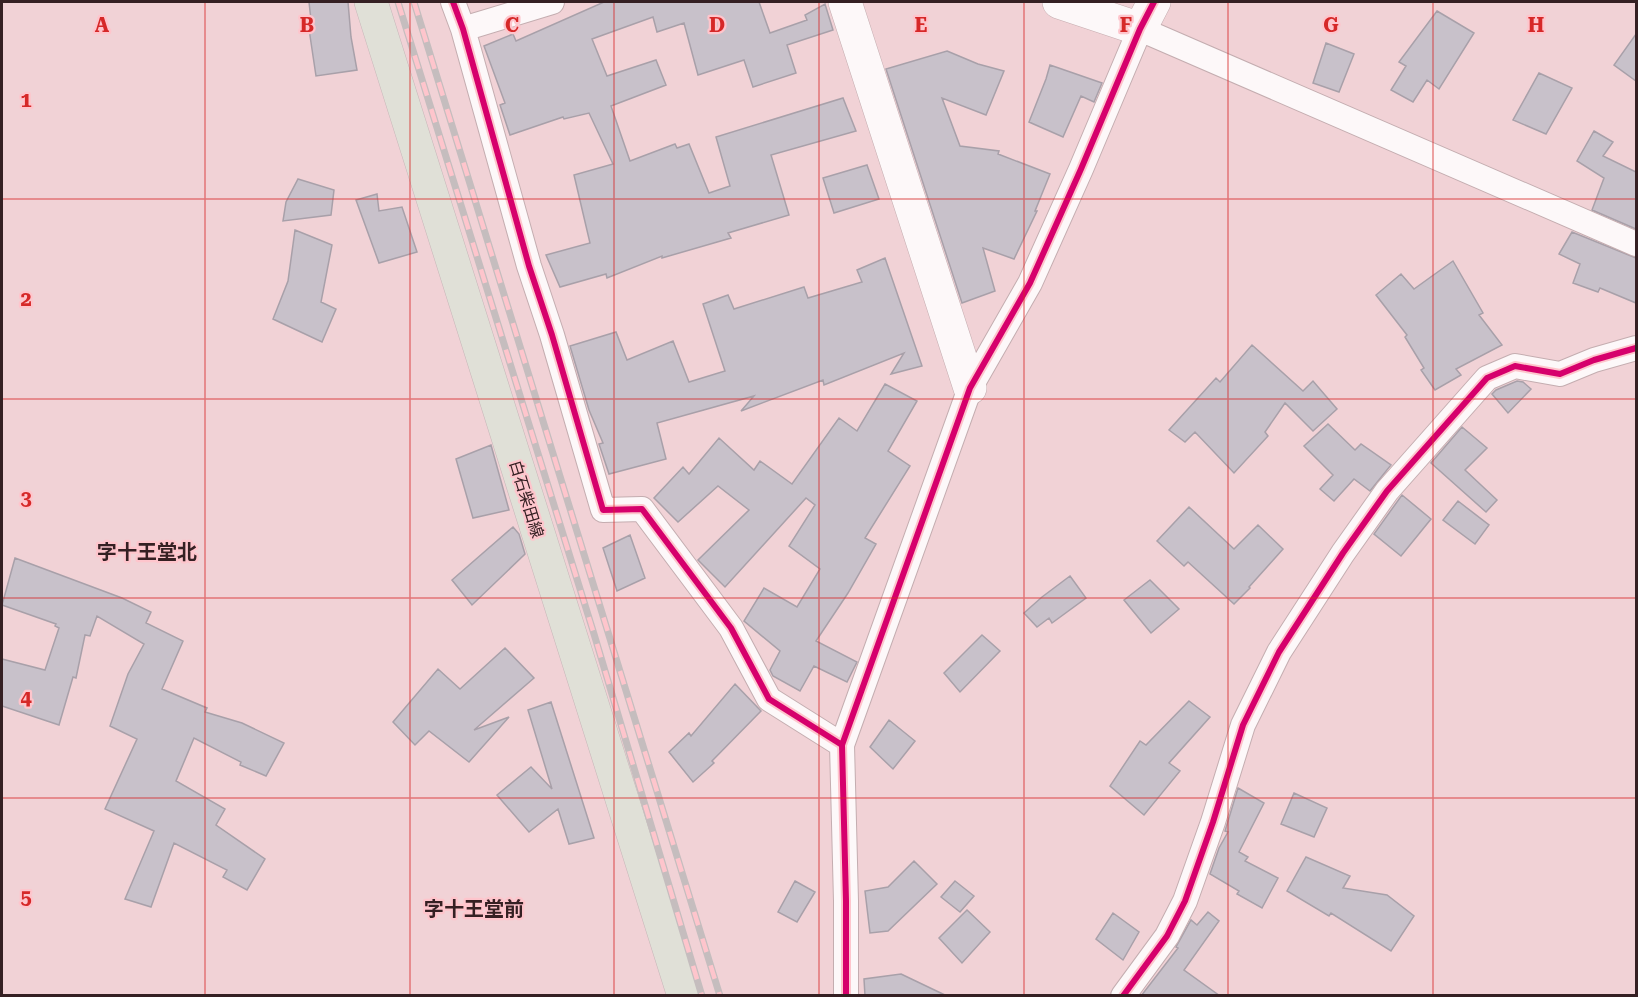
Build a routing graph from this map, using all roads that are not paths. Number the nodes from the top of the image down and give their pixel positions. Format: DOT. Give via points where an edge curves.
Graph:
graph roads {
  1 [pos="371,2"];
  2 [pos="453,2"];
  3 [pos="552,2"];
  4 [pos="845,2"];
  5 [pos="1059,2"];
  6 [pos="1147,15"];
  7 [pos="463,29"];
  8 [pos="1636,244"];
  9 [pos="1636,348"];
  10 [pos="970,388"];
  11 [pos="842,745"];
  12 [pos="684,996"];
  13 [pos="846,996"];
  14 [pos="1123,996"];
  1 -- 12 [label="main road, 白石柴田線"];
  2 -- 7 [label="street"];
  3 -- 7 [label="street"];
  4 -- 10 [label="street"];
  5 -- 6 [label="street"];
  6 -- 8 [label="street"];
  6 -- 10 [label="street" via="1030,283"];
  7 -- 11 [label="street" via="603,510 642,509 731,628 769,699"];
  9 -- 14 [label="street" via="1560,374 1515,366 1487,378 1387,491 1279,652 1243,724 1185,901 1167,936"];
  10 -- 11 [label="street"];
  11 -- 13 [label="street"];
}
